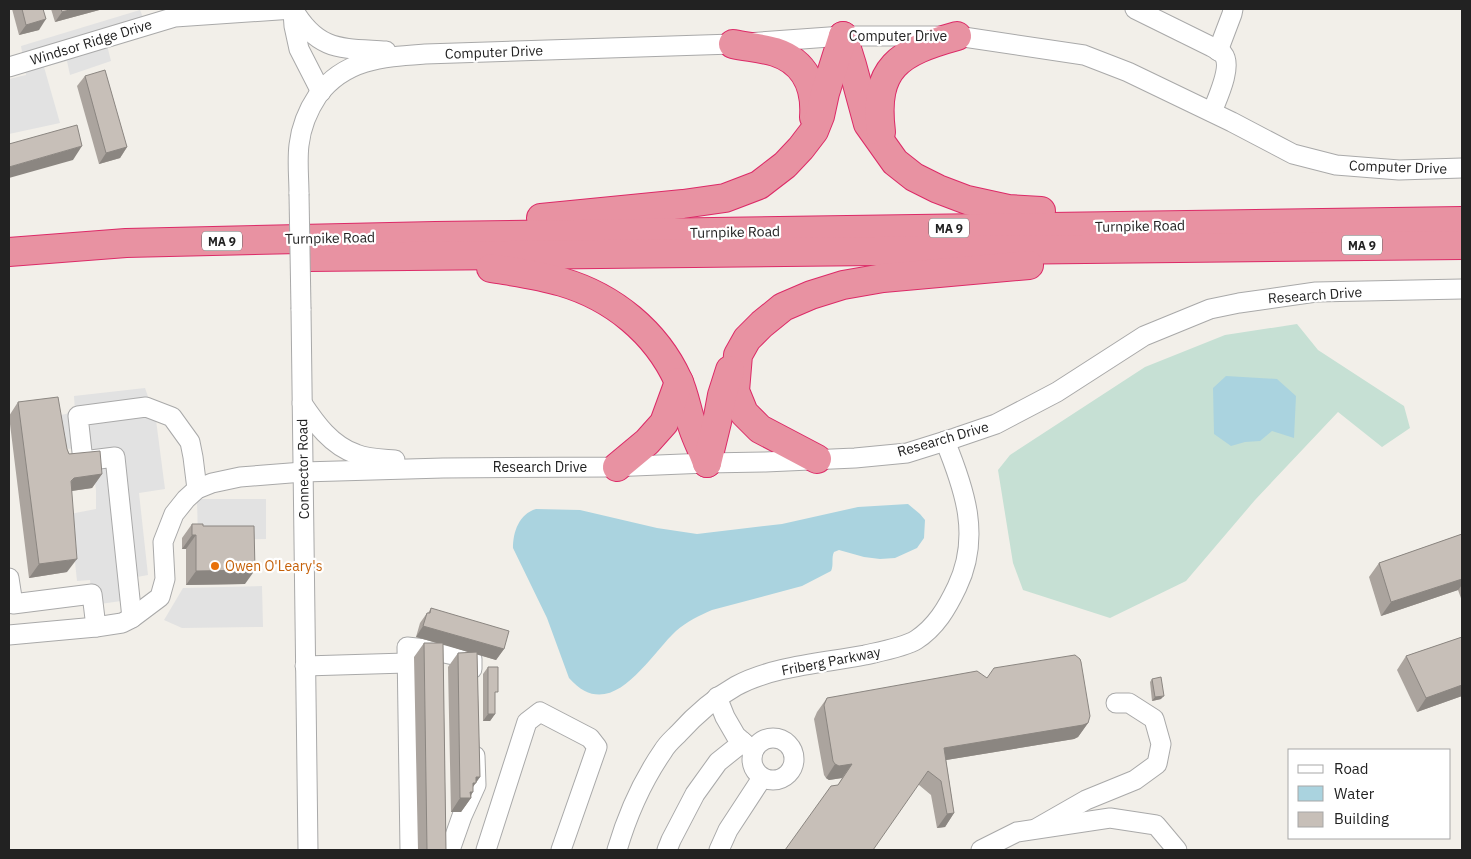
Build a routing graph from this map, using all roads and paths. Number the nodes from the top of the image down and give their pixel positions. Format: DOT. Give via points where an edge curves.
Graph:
graph roads {
  1 [pos="293,9"];
  2 [pos="1135,9"];
  3 [pos="1233,9"];
  4 [pos="843,36"];
  5 [pos="957,36"];
  6 [pos="733,44"];
  7 [pos="1218,51"];
  8 [pos="425,54"];
  9 [pos="9,67"];
  10 [pos="321,92"];
  11 [pos="1212,112"];
  12 [pos="814,131"];
  13 [pos="883,144"];
  14 [pos="1462,168"];
  15 [pos="1462,220"];
  16 [pos="435,236"];
  17 [pos="1462,244"];
  18 [pos="1262,246"];
  19 [pos="9,252"];
  20 [pos="396,257"];
  21 [pos="9,267"];
  22 [pos="1462,289"];
  23 [pos="738,355"];
  24 [pos="679,382"];
  25 [pos="302,403"];
  26 [pos="945,441"];
  27 [pos="818,459"];
  28 [pos="708,463"];
  29 [pos="618,467"];
  30 [pos="444,468"];
  31 [pos="302,472"];
  32 [pos="197,490"];
  33 [pos="9,578"];
  34 [pos="132,618"];
  35 [pos="96,627"];
  36 [pos="9,635"];
  37 [pos="406,663"];
  38 [pos="305,666"];
  39 [pos="473,688"];
  40 [pos="717,698"];
  41 [pos="1116,703"];
  42 [pos="475,736"];
  43 [pos="748,746"];
  44 [pos="762,778"];
  45 [pos="1037,828"];
  46 [pos="308,850"];
  47 [pos="410,850"];
  48 [pos="450,850"];
  49 [pos="486,850"];
  50 [pos="561,850"];
  51 [pos="617,850"];
  52 [pos="667,850"];
  53 [pos="719,850"];
  54 [pos="981,850"];
  55 [pos="1177,850"];
  1 -- 8 [label="street" via="311,33 335,47"];
  1 -- 9 [label="street, Windsor Ridge Drive" via="175,17"];
  1 -- 10 [label="street" via="299,49"];
  2 -- 7 [label="street"];
  3 -- 7 [label="street"];
  4 -- 5 [label="street, Computer Drive"];
  4 -- 6 [label="street, Computer Drive"];
  4 -- 12 [label="highway"];
  4 -- 13 [label="highway" via="868,124"];
  5 -- 11 [label="street, Computer Drive" via="1084,56 1128,72"];
  5 -- 13 [label="highway" via="908,54 890,71 879,102"];
  6 -- 8 [label="street, Computer Drive"];
  6 -- 12 [label="highway" via="776,52 801,68 814,96"];
  7 -- 11 [label="street" via="1227,64"];
  8 -- 10 [label="street, Computer Drive" via="364,62 341,73"];
  10 -- 25 [label="street, Connector Road, bridge" via="307,114 298,146"];
  11 -- 14 [label="street, Computer Drive" via="1293,154 1336,164 1399,170"];
  12 -- 16 [label="highway" via="791,159 768,179 726,198 468,224"];
  13 -- 15 [label="highway" via="896,162 938,190 1008,209"];
  15 -- 16 [label="highway, Turnpike Road / MA 9"];
  16 -- 19 [label="highway, Turnpike Road / MA 9" via="126,243"];
  17 -- 18 [label="highway, Turnpike Road / MA 9"];
  18 -- 20 [label="highway, Turnpike Road / MA 9"];
  18 -- 23 [label="highway" via="1086,259 883,278 842,285 783,307 746,339"];
  20 -- 21 [label="highway, Turnpike Road / MA 9" via="205,258"];
  20 -- 24 [label="highway" via="432,267 491,268 521,273 593,293 638,325 664,355"];
  22 -- 26 [label="street, Research Drive" via="1316,292 1210,309 1144,336 1057,392 996,424"];
  23 -- 27 [label="highway" via="735,390 744,413 760,429"];
  23 -- 28 [label="highway" via="722,395"];
  24 -- 28 [label="highway"];
  24 -- 29 [label="highway" via="664,423"];
  25 -- 30 [label="street" via="332,442 356,455"];
  25 -- 31 [label="street, Connector Road"];
  26 -- 27 [label="street, Research Drive" via="907,453"];
  26 -- 40 [label="street, Friberg Parkway" via="959,474 970,531 968,558 960,582 935,624 915,641 882,652 769,673 738,685"];
  27 -- 28 [label="street, Research Drive"];
  28 -- 29 [label="street, Research Drive"];
  29 -- 30 [label="street, Research Drive"];
  30 -- 31 [label="street, Research Drive"];
  31 -- 32 [label="street, Research Drive" via="240,477"];
  31 -- 38 [label="street, Connector Road"];
  32 -- 34 [label="street" via="174,514 163,542 165,579 160,597"];
  32 -- 34 [label="street" via="190,442 172,417 146,407 78,416 83,461 115,457"];
  33 -- 35 [label="street" via="12,604 92,594"];
  34 -- 35 [label="street"];
  35 -- 36 [label="street"];
  37 -- 38 [label="street"];
  37 -- 39 [label="street" via="407,647 472,660"];
  37 -- 47 [label="street"];
  38 -- 46 [label="street, Connector Road"];
  40 -- 43 [label="street" via="736,736"];
  40 -- 51 [label="street, Friberg Parkway" via="664,750 631,812"];
  41 -- 45 [label="street" via="1129,703 1154,719 1161,744 1157,764 1135,780 1086,800"];
  42 -- 48 [label="street" via="476,784"];
  43 -- 44 [label="street" via="755,771"];
  43 -- 44 [label="street" via="769,738 779,739 788,744 793,753 794,763 782,779"];
  43 -- 52 [label="street" via="718,762 695,794"];
  44 -- 53 [label="street" via="728,830"];
  45 -- 54 [label="street" via="1017,832"];
  45 -- 55 [label="street" via="1110,818 1156,825"];
  49 -- 50 [label="street" via="527,722 540,712 590,738 597,747"];
}
